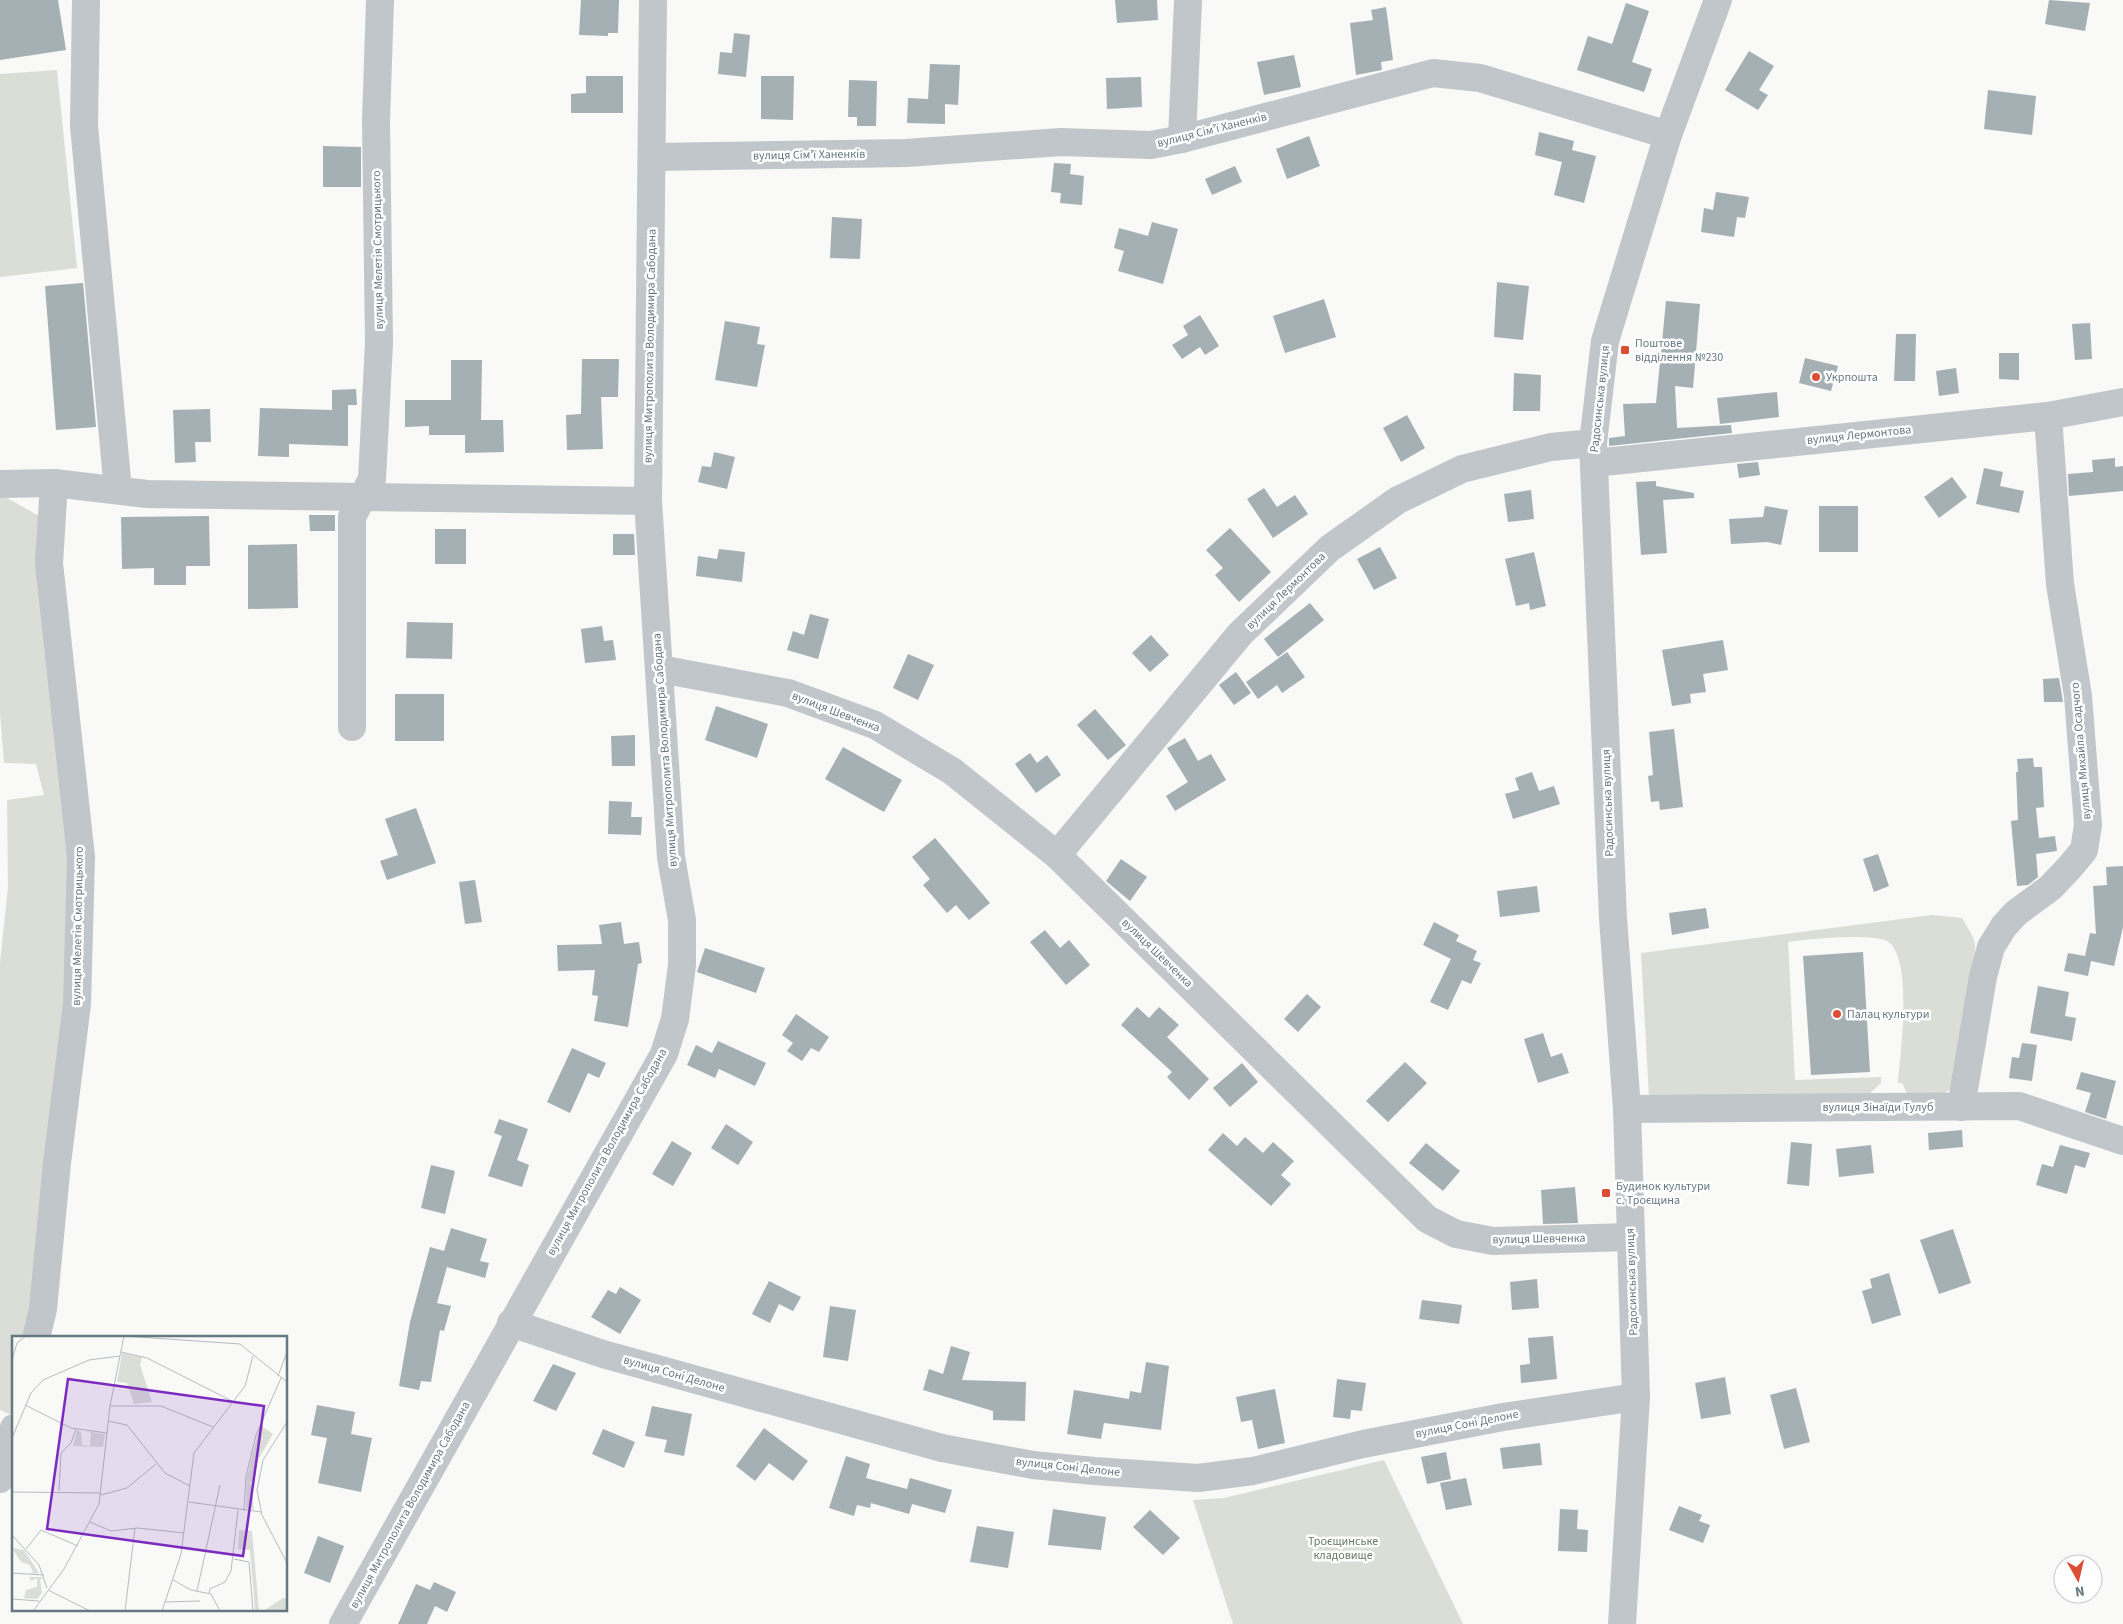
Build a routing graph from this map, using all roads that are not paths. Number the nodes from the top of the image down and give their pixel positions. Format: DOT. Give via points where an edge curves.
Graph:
graph roads {
  1 [pos="86,0"];
  2 [pos="380,0"];
  3 [pos="653,0"];
  4 [pos="1188,0"];
  5 [pos="1718,0"];
  6 [pos="1668,135"];
  7 [pos="1182,139"];
  8 [pos="652,157"];
  9 [pos="2123,402"];
  10 [pos="2048,416"];
  11 [pos="1594,453"];
  12 [pos="0,484"];
  13 [pos="54,484"];
  14 [pos="118,490"];
  15 [pos="363,498"];
  16 [pos="648,501"];
  17 [pos="660,669"];
  18 [pos="352,727"];
  19 [pos="1057,855"];
  20 [pos="1961,1107"];
  21 [pos="1627,1109"];
  22 [pos="2123,1142"];
  23 [pos="1631,1237"];
  24 [pos="511,1323"];
  25 [pos="36,1336"];
  26 [pos="1636,1397"];
  27 [pos="12,1435"];
  28 [pos="0,1479"];
  29 [pos="343,1624"];
  30 [pos="1622,1624"];
  1 -- 14 [label="street" via="84,126"];
  2 -- 15 [label="street, вулиця Мелетія Смотрицького" via="376,122 379,343 372,479"];
  3 -- 8 [label="street, вулиця Митрополита Володимира Сабодана"];
  4 -- 7 [label="street"];
  5 -- 6 [label="street, Радосинська вулиця"];
  6 -- 7 [label="street, вулиця Сімʼї Ханенків" via="1480,78 1433,73"];
  6 -- 11 [label="street, Радосинська вулиця" via="1605,341"];
  7 -- 8 [label="street, вулиця Сімʼї Ханенків" via="1151,145 1061,142 906,154"];
  8 -- 16 [label="street, вулиця Митрополита Володимира Сабодана"];
  9 -- 10 [label="street, вулиця Лермонтова"];
  10 -- 11 [label="street, вулиця Лермонтова"];
  10 -- 20 [label="street, вулиця Михайла Осадчого" via="2060,584 2078,696 2088,825 2084,850 2050,888 2016,913 1991,947"];
  11 -- 19 [label="street, вулиця Лермонтова" via="1551,447 1462,469 1398,500 1330,548 1240,634"];
  11 -- 21 [label="street, Радосинська вулиця" via="1613,918"];
  12 -- 13 [label="street"];
  13 -- 14 [label="street"];
  13 -- 25 [label="street, вулиця Мелетія Смотрицького" via="50,580 81,857 77,1004"];
  14 -- 15 [label="street" via="147,494"];
  15 -- 16 [label="street"];
  15 -- 18 [label="street, вулиця Мелетія Смотрицького" via="352,517"];
  16 -- 17 [label="street, вулиця Митрополита Володимира Сабодана"];
  17 -- 19 [label="street, вулиця Шевченка" via="788,693 875,725 952,771"];
  17 -- 24 [label="street, вулиця Митрополита Володимира Сабодана" via="671,857 682,920 682,965 675,1019 664,1054"];
  19 -- 23 [label="street, вулиця Шевченка" via="1427,1219 1456,1234 1493,1241"];
  20 -- 21 [label="street, вулиця Зінаїди Тулуб"];
  20 -- 22 [label="street, вулиця Зінаїди Тулуб" via="2019,1106"];
  21 -- 23 [label="street, Радосинська вулиця"];
  23 -- 26 [label="street, Радосинська вулиця"];
  24 -- 26 [label="street, вулиця Соні Делоне" via="603,1354 942,1448 1033,1465 1198,1478 1253,1472 1363,1444 1503,1417"];
  24 -- 29 [label="street, вулиця Митрополита Володимира Сабодана"];
  26 -- 30 [label="street, Радосинська вулиця"];
  27 -- 28 [label="street"];
}
